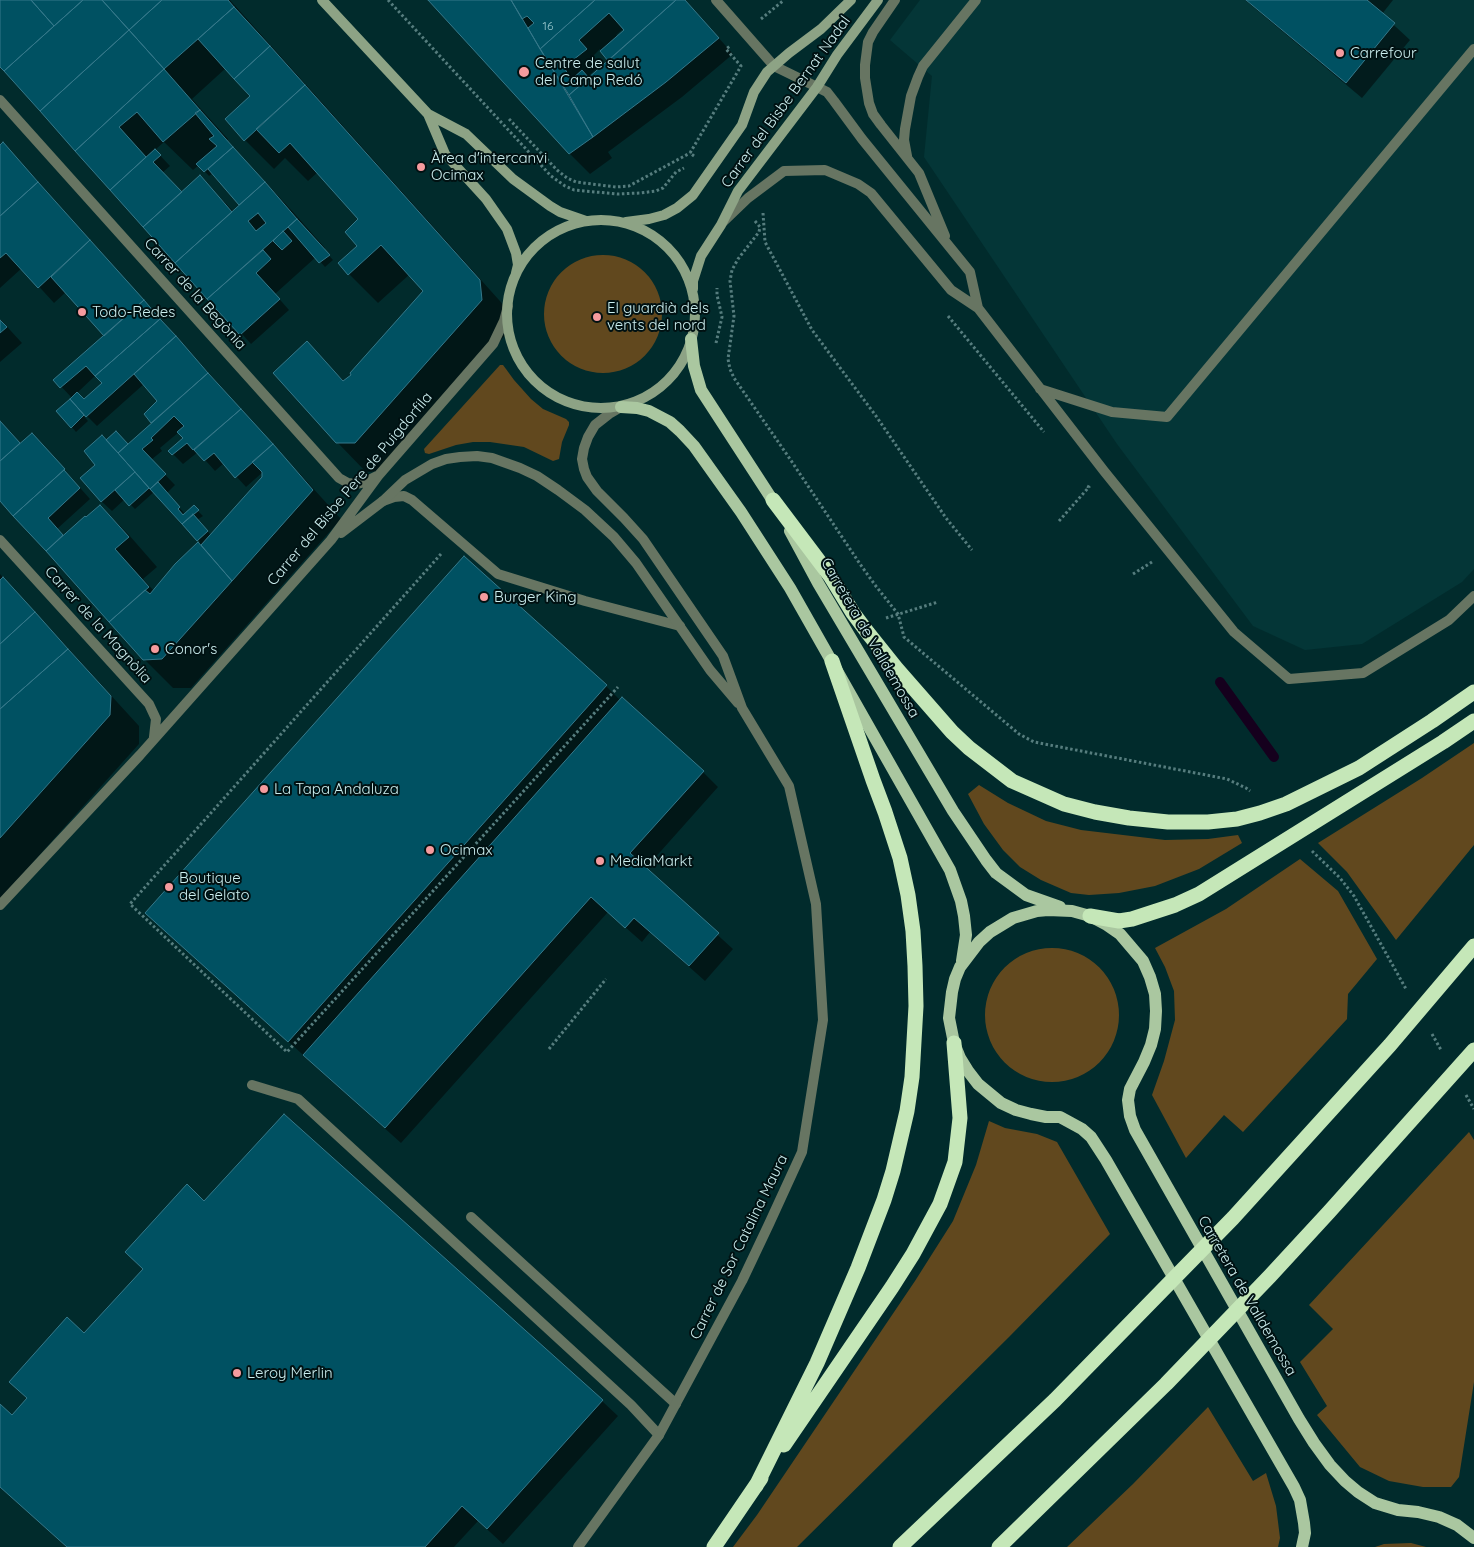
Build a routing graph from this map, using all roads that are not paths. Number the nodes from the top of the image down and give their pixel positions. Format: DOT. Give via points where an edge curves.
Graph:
graph roads {
  1 [pos="322,0"];
  2 [pos="716,0"];
  3 [pos="851,0"];
  4 [pos="878,0"];
  5 [pos="895,0"];
  6 [pos="976,0"];
  7 [pos="1474,49"];
  8 [pos="774,66"];
  9 [pos="817,87"];
  10 [pos="0,100"];
  11 [pos="428,114"];
  12 [pos="908,160"];
  13 [pos="586,222"];
  14 [pos="618,222"];
  15 [pos="721,225"];
  16 [pos="950,246"];
  17 [pos="515,277"];
  18 [pos="693,294"];
  19 [pos="508,306"];
  20 [pos="978,308"];
  21 [pos="691,339"];
  22 [pos="1040,389"];
  23 [pos="621,407"];
  24 [pos="378,476"];
  25 [pos="773,500"];
  26 [pos="383,501"];
  27 [pos="0,540"];
  28 [pos="331,540"];
  29 [pos="1474,596"];
  30 [pos="680,626"];
  31 [pos="832,661"];
  32 [pos="1474,692"];
  33 [pos="742,708"];
  34 [pos="1474,721"];
  35 [pos="154,738"];
  36 [pos="0,905"];
  37 [pos="1072,911"];
  38 [pos="1090,916"];
  39 [pos="1474,946"];
  40 [pos="960,968"];
  41 [pos="954,1043"];
  42 [pos="1474,1050"];
  43 [pos="252,1085"];
  44 [pos="471,1217"];
  45 [pos="676,1404"];
  46 [pos="659,1436"];
  47 [pos="756,1486"];
  48 [pos="1474,1538"];
  49 [pos="578,1547"];
  50 [pos="714,1547"];
  51 [pos="900,1547"];
  52 [pos="998,1547"];
  53 [pos="1302,1547"];
  1 -- 11 [label="main road"];
  2 -- 8 [label="street"];
  3 -- 8 [label="main road, Carrer del Bisbe Bernat Nadal"];
  4 -- 9 [label="main road, Carrer del Bisbe Bernat Nadal"];
  5 -- 12 [label="street" via="868,42 865,78 873,114"];
  6 -- 12 [label="street" via="918,76 905,129"];
  7 -- 22 [label="street" via="1167,417 1112,412"];
  8 -- 9 [label="street"];
  8 -- 14 [label="main road, Carrer del Bisbe Bernat Nadal" via="754,92 742,125 693,195 664,215"];
  9 -- 15 [label="main road, Carrer del Bisbe Bernat Nadal" via="738,191"];
  9 -- 16 [label="street" via="827,92"];
  10 -- 24 [label="street, Carrer de la Begònia" via="339,478 356,484"];
  11 -- 13 [label="main road" via="466,134 513,179 550,206"];
  11 -- 17 [label="main road" via="445,154 486,199 507,229 516,253"];
  12 -- 16 [label="street" via="919,173"];
  13 -- 14 [label="main road"];
  13 -- 17 [label="main road" via="570,225 543,241 531,251"];
  14 -- 18 [label="main road" via="648,232 673,252"];
  15 -- 18 [label="main road" via="701,256 693,281"];
  15 -- 20 [label="street" via="748,198 784,171 825,170 858,184 870,193 951,290"];
  16 -- 20 [label="street" via="970,272"];
  17 -- 19 [label="main road"];
  18 -- 21 [label="main road" via="695,309"];
  19 -- 23 [label="main road" via="510,338 521,364 541,386 582,406"];
  19 -- 24 [label="street, Carrer del Bisbe Pere de Puigdorfila" via="493,344"];
  20 -- 22 [label="street"];
  21 -- 23 [label="main road" via="685,357 666,382 641,399"];
  21 -- 25 [label="main road, Carretera de Valldemossa" via="701,390"];
  22 -- 29 [label="street" via="1234,632 1289,679 1364,673 1449,620"];
  23 -- 31 [label="main road" via="658,415 694,446 790,588"];
  23 -- 33 [label="street, Carrer de Sor Catalina Maura" via="595,425 588,437 582,459 587,477 643,539 723,656"];
  24 -- 28 [label="street, Carrer del Bisbe Pere de Puigdorfila"];
  25 -- 32 [label="highway" via="831,577 868,634 952,732 1012,781 1064,804 1104,814 1168,822 1208,822 1260,814 1359,768"];
  25 -- 37 [label="main road, Carretera de Valldemossa" via="823,592 953,811 986,860 996,873 1026,895"];
  26 -- 28 [label="street"];
  26 -- 30 [label="street" via="404,496 412,500 498,574 585,602"];
  26 -- 30 [label="street" via="405,480 446,459 477,456 520,468 538,476 585,510 614,537"];
  27 -- 35 [label="street, Carrer de la Magnòlia" via="149,704 156,719"];
  28 -- 35 [label="street, Carrer del Bisbe Pere de Puigdorfila"];
  30 -- 33 [label="street" via="710,670"];
  31 -- 40 [label="main road" via="950,870 962,908 966,935"];
  31 -- 47 [label="highway" via="900,858 908,895 916,1006 912,1077 907,1111 884,1200 817,1363"];
  33 -- 45 [label="street, Carrer de Sor Catalina Maura" via="789,786 816,904 822,1020 802,1152 742,1281"];
  34 -- 38 [label="highway" via="1199,894 1132,919 1119,921"];
  35 -- 36 [label="street, Carrer del Bisbe Pere de Puigdorfila"];
  37 -- 38 [label="main road, Carretera de Valldemossa"];
  37 -- 40 [label="main road" via="1037,911 1012,918 979,942"];
  38 -- 48 [label="main road, Carretera de Valldemossa" via="1120,934 1143,961 1155,994 1155,1029 1151,1045 1128,1100 1135,1130 1299,1419 1330,1465 1358,1492 1398,1510 1439,1517"];
  39 -- 51 [label="highway" via="1390,1045 1233,1218 1048,1406"];
  40 -- 41 [label="main road" via="950,1006"];
  41 -- 47 [label="highway" via="960,1118 955,1162 940,1204 892,1287"];
  41 -- 53 [label="main road" via="978,1084 1001,1103 1016,1110 1060,1117 1091,1137 1294,1487 1300,1500 1305,1533"];
  42 -- 52 [label="highway" via="1270,1276 1166,1384"];
  43 -- 46 [label="street" via="298,1099 631,1406"];
  44 -- 45 [label="street"];
  45 -- 46 [label="street, Carrer de Sor Catalina Maura"];
  46 -- 49 [label="street, Carrer de Sor Catalina Maura"];
  47 -- 50 [label="highway"];
}
